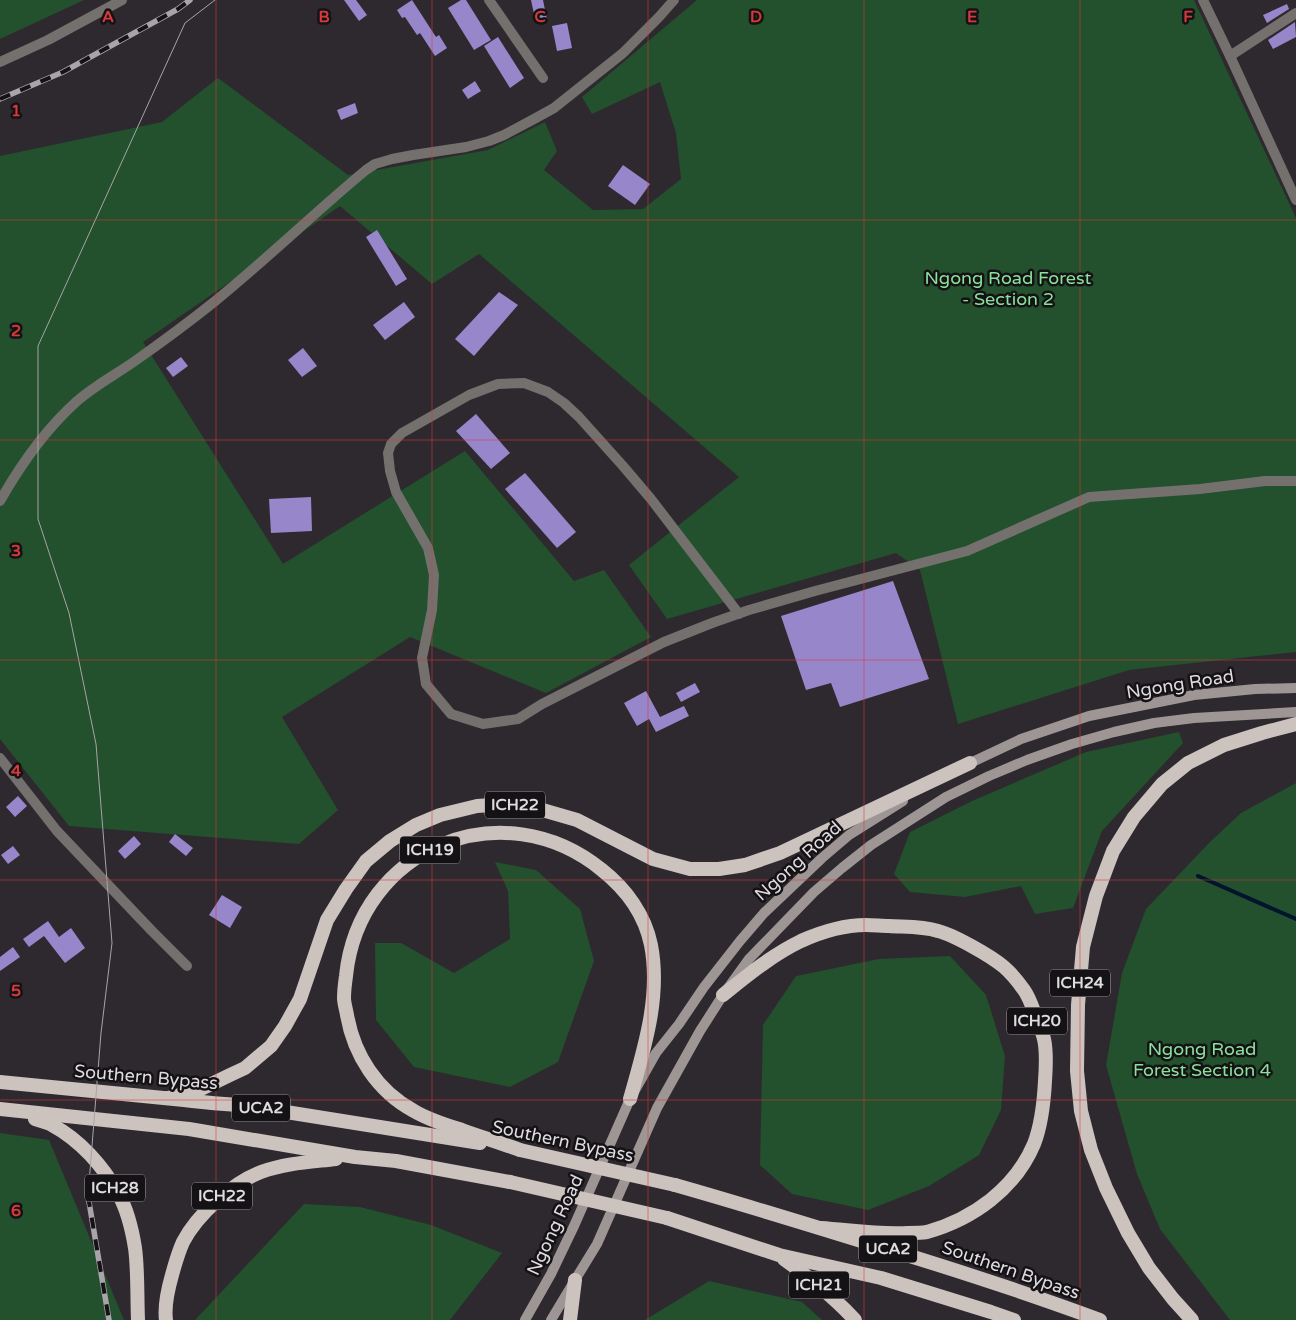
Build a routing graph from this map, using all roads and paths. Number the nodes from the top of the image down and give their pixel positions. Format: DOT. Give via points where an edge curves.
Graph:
graph roads {
  1 [pos="122,0"];
  2 [pos="489,0"];
  3 [pos="674,0"];
  4 [pos="1203,0"];
  5 [pos="1296,13"];
  6 [pos="1230,56"];
  7 [pos="0,62"];
  8 [pos="543,78"];
  9 [pos="1296,200"];
  10 [pos="1296,481"];
  11 [pos="0,500"];
  12 [pos="739,614"];
  13 [pos="1296,684"];
  14 [pos="1278,688"];
  15 [pos="1296,688"];
  16 [pos="1296,712"];
  17 [pos="1296,724"];
  18 [pos="0,758"];
  19 [pos="970,763"];
  20 [pos="187,966"];
  21 [pos="723,995"];
  22 [pos="0,1082"];
  23 [pos="168,1098"];
  24 [pos="630,1099"];
  25 [pos="4,1109"];
  26 [pos="520,1150"];
  27 [pos="355,1157"];
  28 [pos="821,1228"];
  29 [pos="779,1255"];
  30 [pos="574,1280"];
  31 [pos="138,1320"];
  32 [pos="166,1320"];
  33 [pos="525,1320"];
  34 [pos="551,1320"];
  35 [pos="570,1320"];
  36 [pos="856,1320"];
  37 [pos="1014,1320"];
  38 [pos="1100,1320"];
  39 [pos="1192,1320"];
  1 -- 7 [label="street"];
  2 -- 8 [label="street"];
  3 -- 11 [label="street" via="623,53 554,108 504,136 466,147 392,159 366,170 213,303 75,402 35,446"];
  4 -- 6 [label="street"];
  5 -- 6 [label="street"];
  6 -- 9 [label="street"];
  10 -- 12 [label="street" via="1089,497 967,552"];
  12 -- 12 [label="street" via="664,642 518,719 483,724 451,714 426,684 422,658 432,610 434,575 428,548 396,492 388,454 391,444 402,433 469,395 498,384 524,383 548,392 580,417 623,466"];
  13 -- 14 [label="street"];
  14 -- 15 [label="main road, Ngong Road"];
  14 -- 19 [label="main road, Ngong Road" via="1194,695 1089,716 1021,739"];
  16 -- 21 [label="main road, Ngong Road" via="1194,718 1114,732 1027,760 946,797 871,845 814,892 778,928"];
  17 -- 39 [label="highway, ICH24" via="1224,745 1188,763 1162,784 1134,817 1113,851 1096,896 1083,947 1076,1070 1081,1112 1091,1150 1128,1233 1149,1268"];
  18 -- 20 [label="street" via="57,831"];
  19 -- 23 [label="highway, ICH22" via="780,853 719,870 690,869 653,860 577,820 532,807 506,804 477,806 416,825 366,861 346,888 327,920 300,999 271,1046 230,1076 199,1090"];
  19 -- 24 [label="main road, Ngong Road" via="849,835 764,914 656,1053"];
  21 -- 28 [label="highway, ICH20" via="781,951 824,932 846,926 914,926 939,931 1004,967 1024,990 1032,1006 1044,1039 1046,1072 1042,1110 1034,1142 1023,1164 996,1196 972,1214 924,1232"];
  21 -- 30 [label="main road, Ngong Road" via="657,1108 597,1244"];
  22 -- 23 [label="highway, Southern Bypass / UCA2"];
  23 -- 26 [label="highway, Southern Bypass / UCA2" via="277,1110"];
  24 -- 26 [label="highway, ICH19" via="648,1033 653,1000 651,944 631,899 590,860 545,839 494,833 445,843 414,859 394,875 362,916 347,963 344,999 348,1024 366,1068 396,1100 431,1120"];
  24 -- 33 [label="main road, Ngong Road" via="551,1274"];
  25 -- 27 [label="highway, UCA2" via="189,1129"];
  25 -- 31 [label="highway, ICH28" via="51,1125 72,1138 106,1174 119,1194 130,1222 135,1249"];
  26 -- 28 [label="highway, Southern Bypass / UCA2, bridge" via="675,1184"];
  27 -- 29 [label="highway, UCA2, bridge" via="396,1161 510,1182 667,1218"];
  27 -- 32 [label="highway, ICH22" via="279,1167 259,1173 228,1191 196,1222 184,1241 168,1287"];
  28 -- 38 [label="highway, Southern Bypass / UCA2" via="1003,1285"];
  29 -- 36 [label="highway, ICH21" via="830,1294"];
  29 -- 37 [label="highway, UCA2" via="881,1278"];
  30 -- 34 [label="main road, Ngong Road"];
  30 -- 35 [label="highway"];
}
